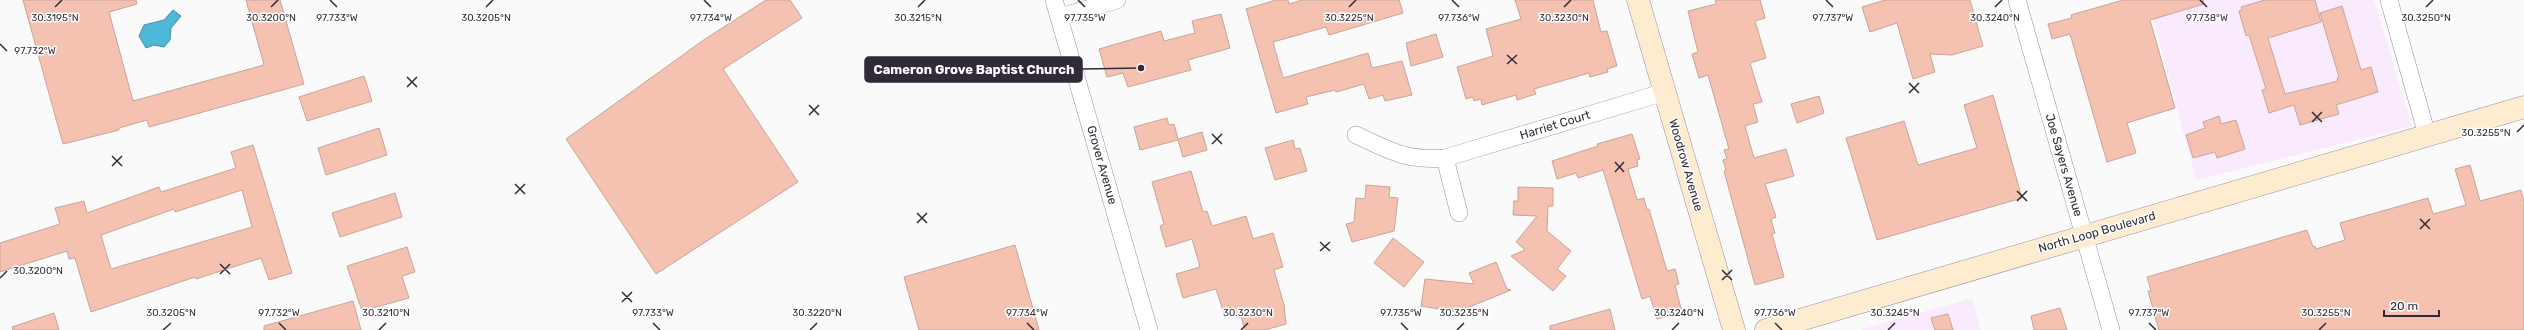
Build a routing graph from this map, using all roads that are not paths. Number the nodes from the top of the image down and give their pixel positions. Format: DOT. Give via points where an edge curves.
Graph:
graph roads {
  1 [pos="1054,0"];
  2 [pos="1117,0"];
  3 [pos="1638,0"];
  4 [pos="2017,0"];
  5 [pos="2389,0"];
  6 [pos="1060,17"];
  7 [pos="1665,92"];
  8 [pos="2524,108"];
  9 [pos="1356,135"];
  10 [pos="2428,135"];
  11 [pos="1445,158"];
  12 [pos="1459,213"];
  13 [pos="2084,235"];
  14 [pos="1150,330"];
  15 [pos="1734,330"];
  16 [pos="1766,330"];
  17 [pos="2111,330"];
  1 -- 6 [label="street, Grover Avenue"];
  2 -- 6 [label="street"];
  3 -- 7 [label="street, Woodrow Avenue"];
  4 -- 13 [label="street, Joe Sayers Avenue"];
  5 -- 10 [label="street"];
  6 -- 14 [label="street, Grover Avenue"];
  7 -- 11 [label="street, Harriet Court"];
  7 -- 15 [label="street, Woodrow Avenue"];
  8 -- 10 [label="street, North Loop Boulevard"];
  9 -- 11 [label="street, Harriet Court" via="1402,156 1422,160"];
  10 -- 13 [label="street, North Loop Boulevard"];
  11 -- 12 [label="street"];
  13 -- 16 [label="street, North Loop Boulevard"];
  13 -- 17 [label="street, Joe Sayers Avenue"];
}
